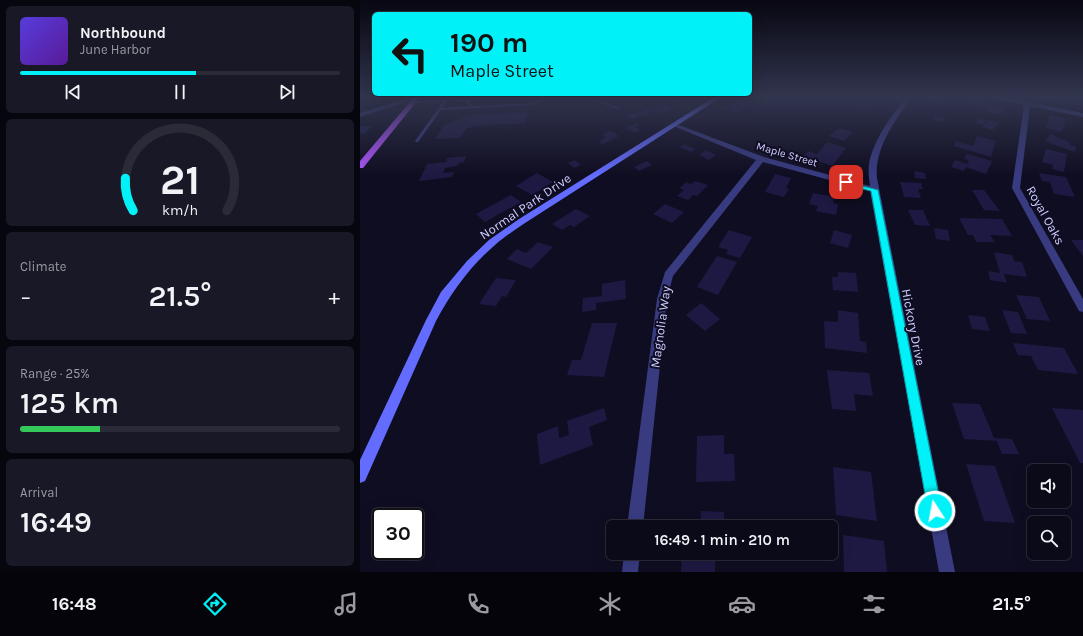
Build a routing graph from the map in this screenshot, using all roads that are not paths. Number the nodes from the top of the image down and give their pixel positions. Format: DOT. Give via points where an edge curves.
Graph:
graph roads {
  1 [pos="396,123"];
  2 [pos="430,123"];
  3 [pos="678,123"];
  4 [pos="893,123"];
  5 [pos="1025,123"];
  6 [pos="674,125"];
  7 [pos="417,141"];
  8 [pos="760,159"];
  9 [pos="360,166"];
  10 [pos="874,190"];
  11 [pos="1083,308"];
  12 [pos="360,476"];
  13 [pos="636,520"];
  14 [pos="631,560"];
  15 [pos="630,572"];
  16 [pos="947,572"];
  1 -- 9 [label="main road"];
  2 -- 7 [label="lane"];
  3 -- 6 [label="street, Normal Park Drive"];
  4 -- 10 [label="street, Hickory Drive" via="874,158"];
  5 -- 11 [label="street, Royal Oaks" via="1016,188"];
  6 -- 8 [label="street, Maple Street"];
  6 -- 12 [label="street, Normal Park Drive" via="522,221 492,242 470,263 445,295 431,320"];
  8 -- 10 [label="street, Maple Street"];
  8 -- 13 [label="street, Magnolia Way" via="668,275 662,299"];
  10 -- 16 [label="street, Hickory Drive"];
  14 -- 15 [label="street"];
}
